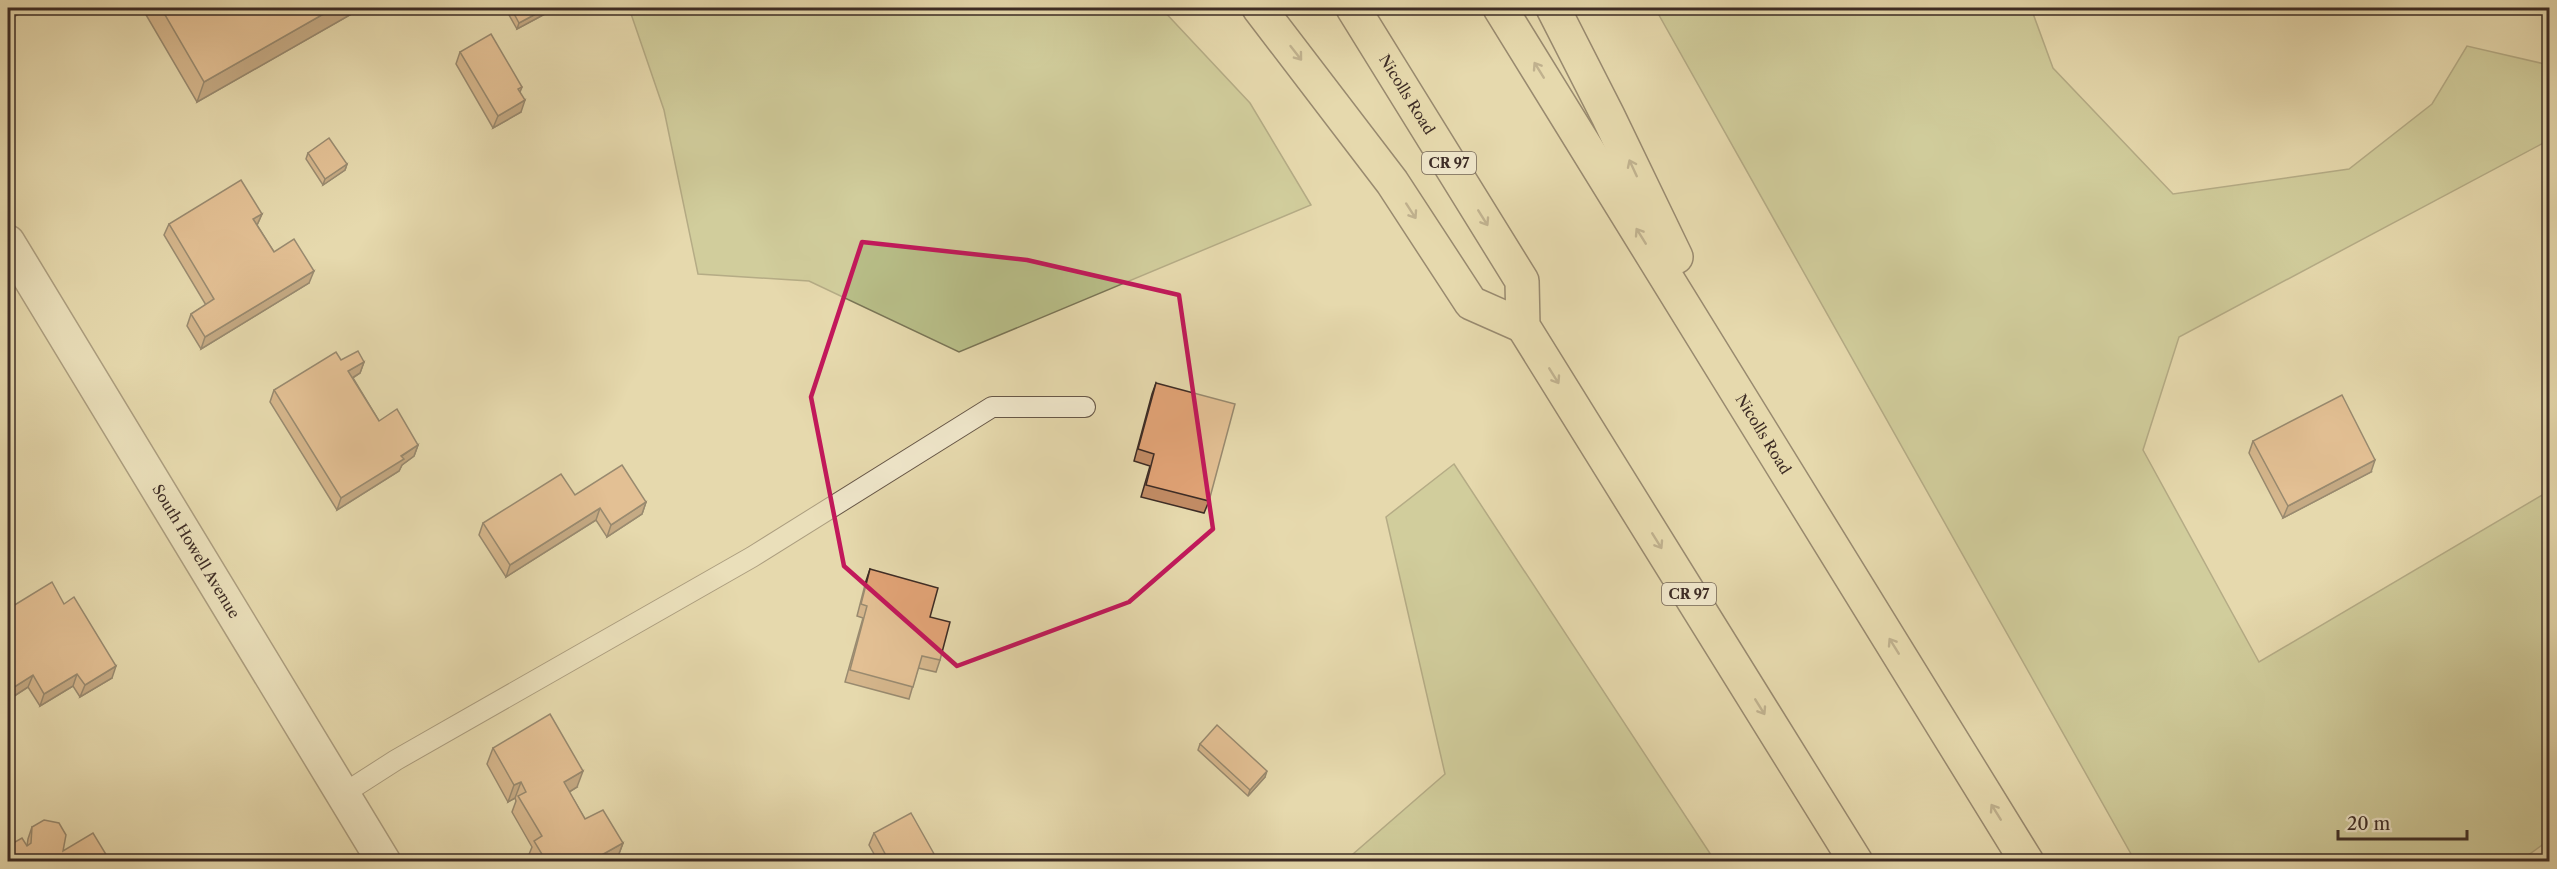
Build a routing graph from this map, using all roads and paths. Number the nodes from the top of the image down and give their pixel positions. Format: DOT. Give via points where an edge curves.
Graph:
graph roads {
  1 [pos="1259,8"];
  2 [pos="1353,8"];
  3 [pos="1500,8"];
  4 [pos="1553,8"];
  5 [pos="8,242"];
  6 [pos="1523,326"];
  7 [pos="1085,406"];
  8 [pos="1749,411"];
  9 [pos="343,794"];
  10 [pos="384,861"];
  11 [pos="1856,861"];
  12 [pos="2027,861"];
  1 -- 6 [label="highway, one-way" via="1392,182 1471,303"];
  2 -- 6 [label="highway, Nicolls Road / CR 97, one-way" via="1522,281"];
  8 -- 3 [label="highway, Nicolls Road, one-way"];
  8 -- 4 [label="highway, one-way"];
  5 -- 9 [label="street, South Howell Avenue"];
  6 -- 11 [label="highway, CR 97, one-way"];
  7 -- 9 [label="lane" via="992,407 752,557"];
  12 -- 8 [label="highway, Nicolls Road, one-way"];
  9 -- 10 [label="street, South Howell Avenue"];
}
